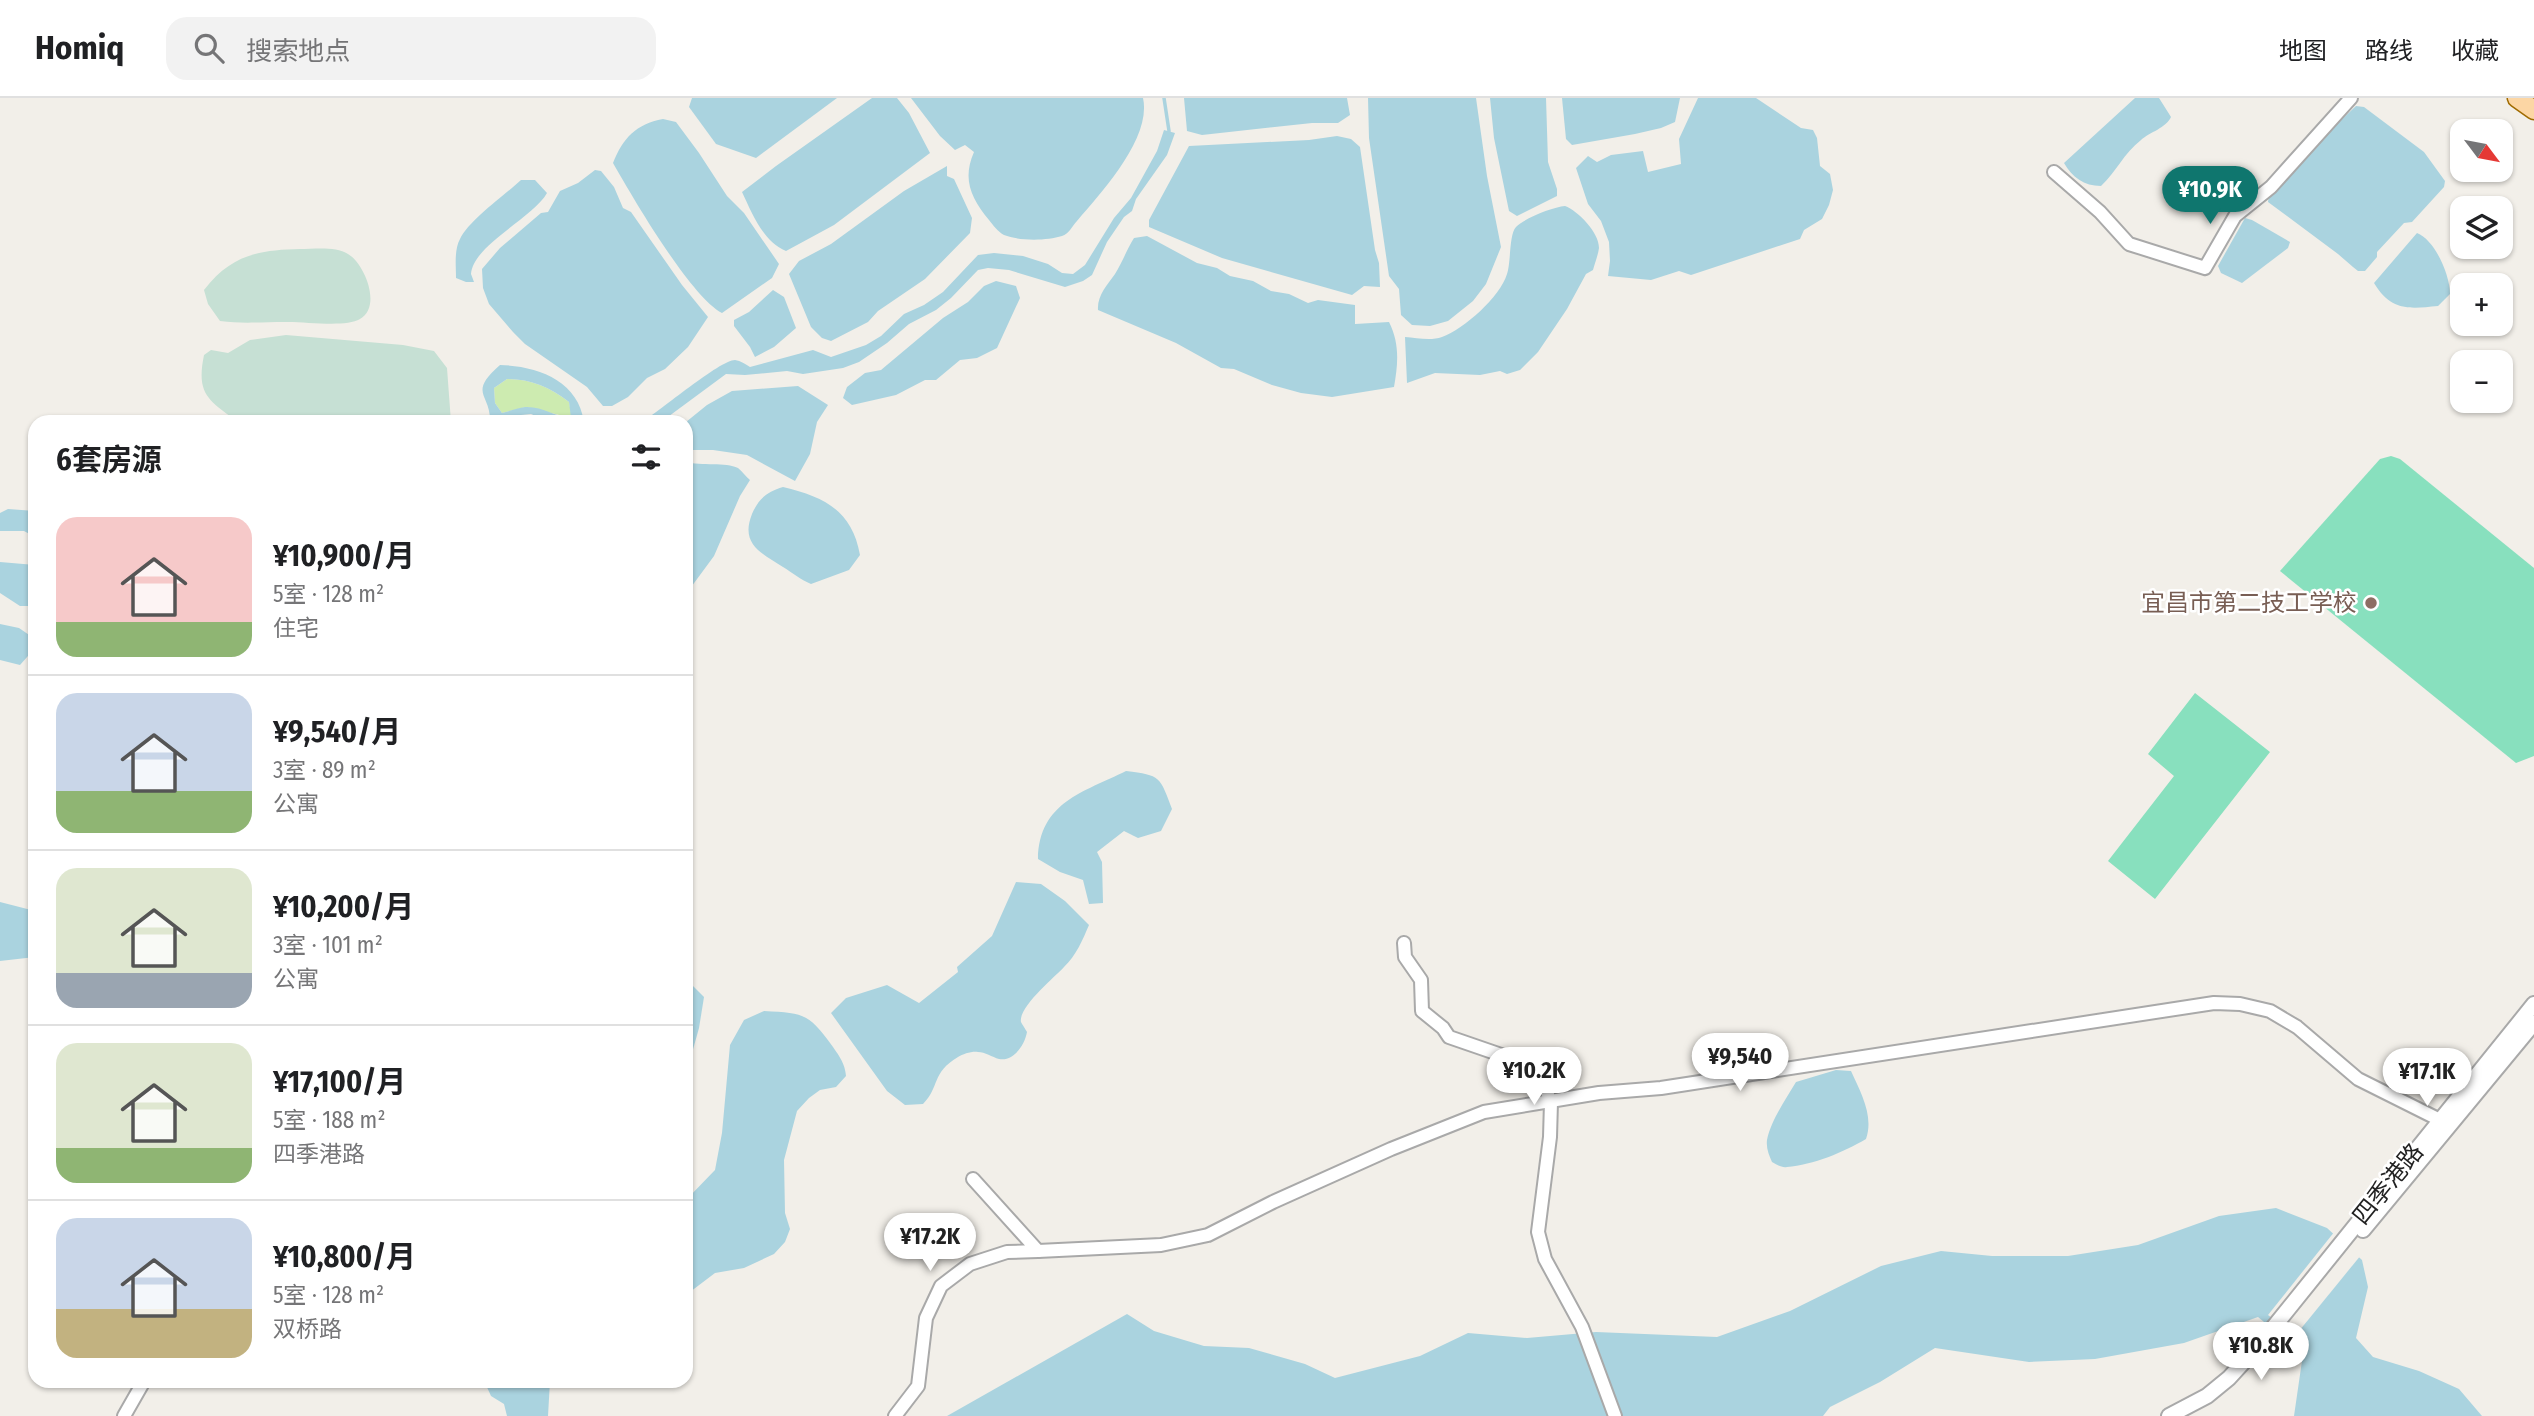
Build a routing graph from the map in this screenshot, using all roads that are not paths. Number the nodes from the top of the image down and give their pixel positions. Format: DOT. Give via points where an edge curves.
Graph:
graph roads {
  1 [pos="2351,98"];
  2 [pos="2517,98"];
  3 [pos="2534,110"];
  4 [pos="2054,172"];
  5 [pos="1404,943"];
  6 [pos="2534,1004"];
  7 [pos="2534,1023"];
  8 [pos="1550,1101"];
  9 [pos="2440,1120"];
  10 [pos="973,1179"];
  11 [pos="2351,1237"];
  12 [pos="1038,1251"];
  13 [pos="2295,1308"];
  14 [pos="140,1388"];
  15 [pos="124,1416"];
  16 [pos="895,1416"];
  17 [pos="1615,1416"];
  18 [pos="2169,1416"];
  19 [pos="2190,1416"];
  1 -- 4 [label="street" via="2271,187 2235,216 2205,268 2129,244"];
  2 -- 3 [label="main road"];
  5 -- 8 [label="street" via="1405,957 1421,980 1422,1011 1449,1037 1507,1057 1546,1090"];
  6 -- 9 [label="street, 四季港路"];
  7 -- 11 [label="street"];
  8 -- 9 [label="street" via="2214,1003 2270,1011 2297,1027 2358,1079"];
  8 -- 12 [label="street" via="1484,1112 1391,1149 1208,1235 1161,1245"];
  8 -- 17 [label="street" via="1538,1232 1545,1259 1582,1327"];
  9 -- 11 [label="street, 四季港路"];
  10 -- 12 [label="street"];
  11 -- 13 [label="street"];
  12 -- 16 [label="street" via="1007,1252 970,1264 941,1286 926,1318 918,1386"];
  13 -- 18 [label="street" via="2229,1378"];
  13 -- 19 [label="street" via="2239,1379"];
  14 -- 15 [label="street"];
}
